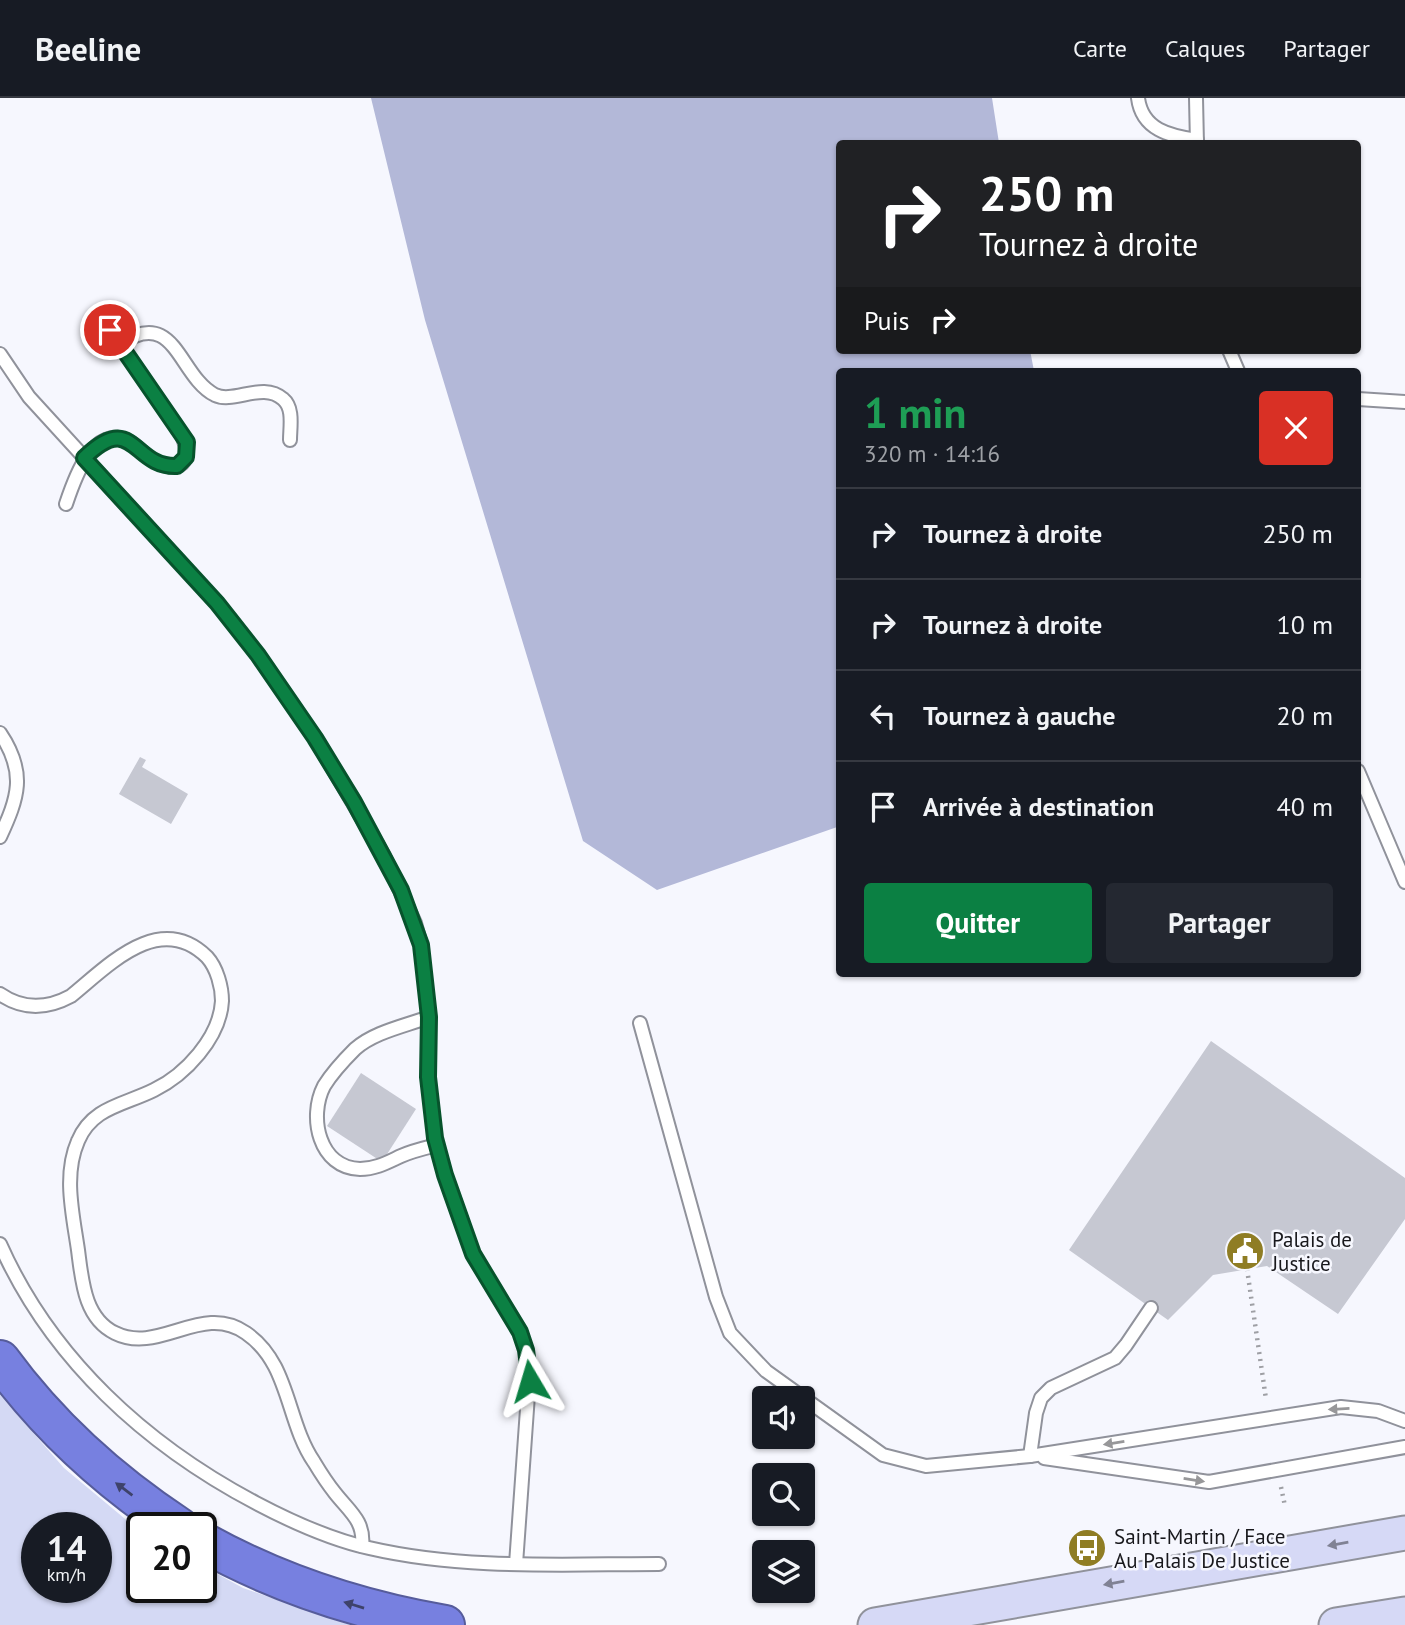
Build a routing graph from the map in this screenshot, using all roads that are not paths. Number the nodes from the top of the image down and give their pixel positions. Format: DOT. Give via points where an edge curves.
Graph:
graph roads {
  1 [pos="1139,98"];
  2 [pos="1196,98"];
  3 [pos="1188,140"];
  4 [pos="1197,140"];
  5 [pos="100,316"];
  6 [pos="120,344"];
  7 [pos="0,354"];
  8 [pos="1361,399"];
  9 [pos="1405,402"];
  10 [pos="290,440"];
  11 [pos="84,458"];
  12 [pos="66,505"];
  13 [pos="0,733"];
  14 [pos="1361,778"];
  15 [pos="0,837"];
  16 [pos="1405,882"];
  17 [pos="0,994"];
  18 [pos="429,1017"];
  19 [pos="640,1023"];
  20 [pos="437,1145"];
  21 [pos="0,1244"];
  22 [pos="1151,1308"];
  23 [pos="0,1360"];
  24 [pos="1405,1421"];
  25 [pos="1405,1447"];
  26 [pos="1030,1456"];
  27 [pos="157,1512"];
  28 [pos="1405,1533"];
  29 [pos="362,1546"];
  30 [pos="217,1549"];
  31 [pos="659,1563"];
  32 [pos="516,1564"];
  33 [pos="1405,1614"];
  34 [pos="445,1625"];
  35 [pos="875,1625"];
  36 [pos="1336,1625"];
  1 -- 3 [label="lane" via="1144,117 1156,129"];
  2 -- 4 [label="lane"];
  5 -- 6 [label="lane"];
  6 -- 10 [label="lane" via="138,333 157,334 215,395 258,391 277,395 288,406"];
  6 -- 11 [label="lane" via="187,442 186,457 177,466 160,464 132,443 113,438"];
  7 -- 11 [label="lane" via="29,397"];
  8 -- 9 [label="lane"];
  11 -- 12 [label="lane"];
  11 -- 18 [label="lane" via="217,603 315,738 384,856 415,923"];
  13 -- 15 [label="lane" via="13,757 18,786"];
  14 -- 16 [label="lane"];
  17 -- 29 [label="lane" via="26,1006 62,1001 130,949 150,940 177,941 208,958 222,997 218,1020 204,1047 162,1086 100,1113 78,1140 70,1165 70,1186 84,1289 99,1322 129,1338 148,1339 207,1322 233,1326 254,1339 275,1366 310,1457 359,1520"];
  18 -- 20 [label="lane" via="428,1077"];
  18 -- 20 [label="lane" via="357,1047 324,1087 317,1121 323,1147 344,1165 358,1169"];
  19 -- 26 [label="lane" via="730,1333 766,1371 883,1455 926,1466"];
  20 -- 32 [label="lane" via="473,1254 520,1332 527,1357 530,1381"];
  21 -- 29 [label="lane" via="49,1329 137,1425 236,1492 301,1525"];
  22 -- 26 [label="lane" via="1115,1358 1051,1388 1041,1398"];
  27 -- 23 [label="highway, one-way" via="90,1460 41,1412"];
  24 -- 26 [label="lane, one-way" via="1378,1411 1341,1408"];
  26 -- 25 [label="lane, one-way" via="1209,1482"];
  28 -- 35 [label="main road, one-way"];
  29 -- 32 [label="lane" via="454,1561"];
  34 -- 30 [label="highway, one-way" via="331,1598 278,1579"];
  31 -- 32 [label="lane"];
  33 -- 36 [label="main road"];
}
